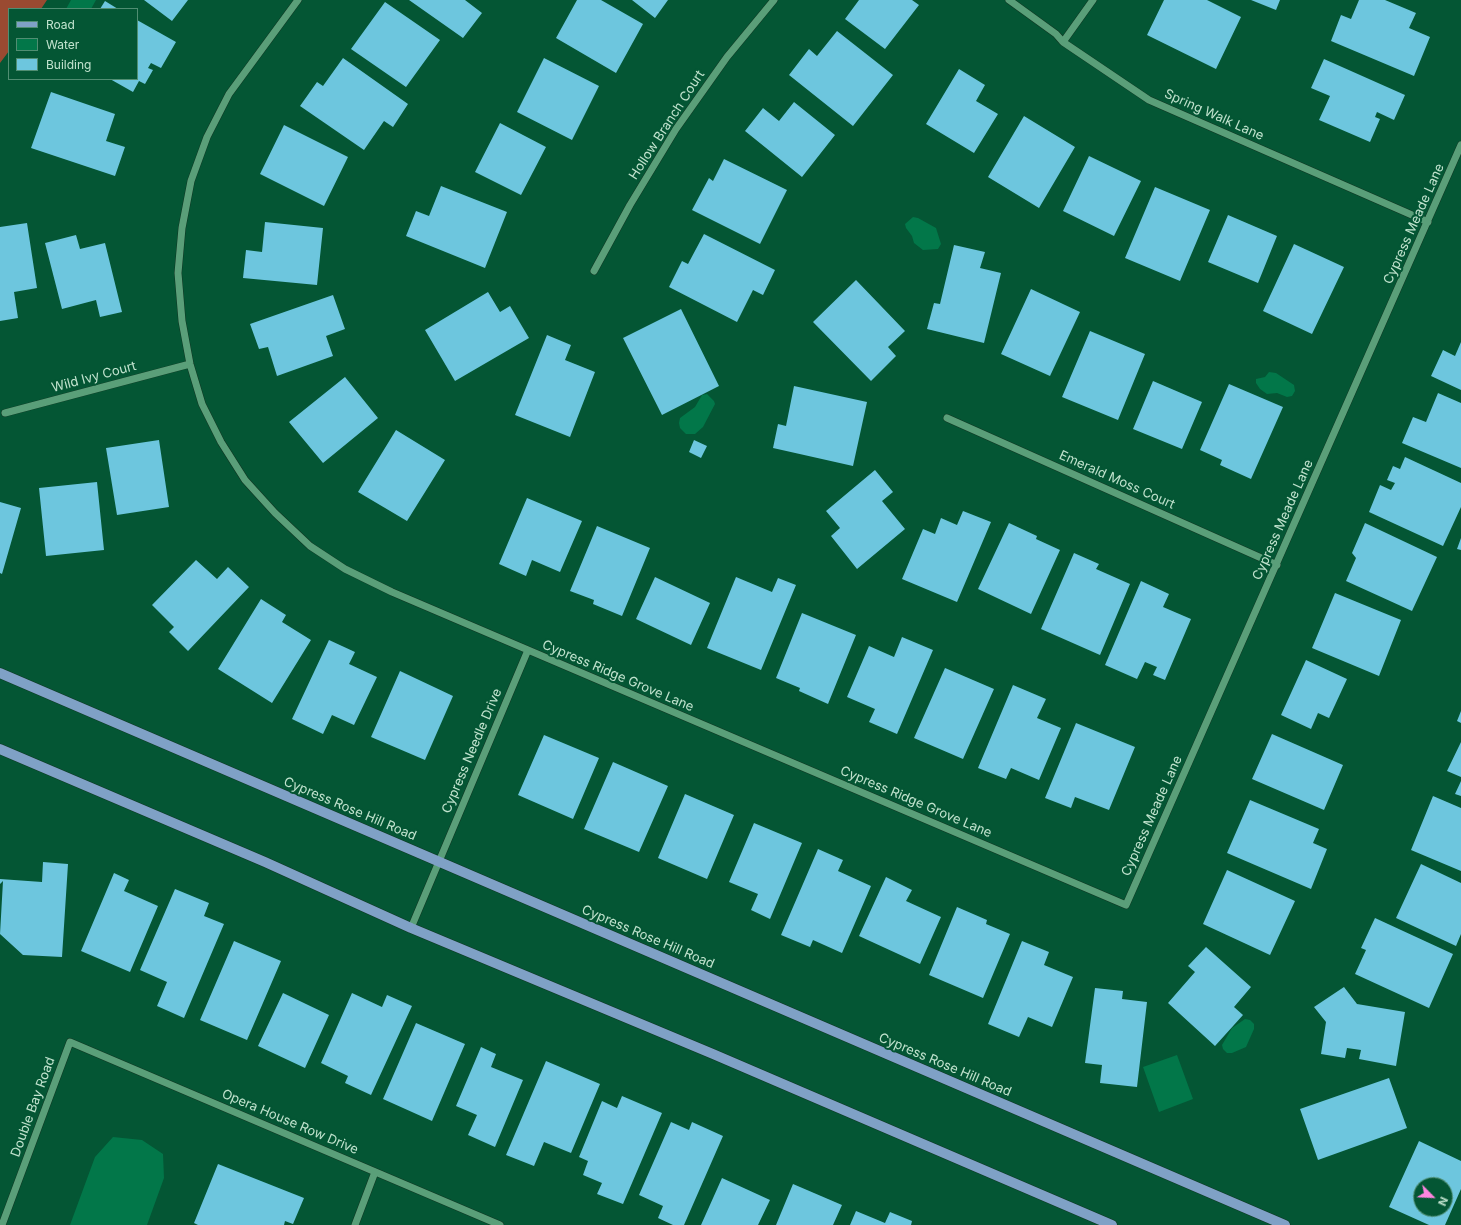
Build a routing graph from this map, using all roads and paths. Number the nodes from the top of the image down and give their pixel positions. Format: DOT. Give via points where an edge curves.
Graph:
graph roads {
  1 [pos="298,0"];
  2 [pos="774,0"];
  3 [pos="1009,0"];
  4 [pos="1093,0"];
  5 [pos="1063,42"];
  6 [pos="1461,145"];
  7 [pos="1428,222"];
  8 [pos="594,271"];
  9 [pos="190,364"];
  10 [pos="5,413"];
  11 [pos="947,418"];
  12 [pos="1277,565"];
  13 [pos="528,650"];
  14 [pos="0,673"];
  15 [pos="0,749"];
  16 [pos="439,861"];
  17 [pos="1126,905"];
  18 [pos="410,928"];
  19 [pos="70,1042"];
  20 [pos="375,1172"];
  21 [pos="2,1225"];
  22 [pos="355,1225"];
  23 [pos="500,1225"];
  24 [pos="1112,1225"];
  25 [pos="1285,1225"];
  1 -- 9 [label="street, Cypress Ridge Grove Lane" via="229,94 207,137 191,181 182,228 178,273 182,321"];
  2 -- 8 [label="street, Hollow Branch Court" via="727,57 676,129"];
  3 -- 5 [label="street, Spring Walk Lane" via="1056,34"];
  4 -- 5 [label="street"];
  5 -- 7 [label="street, Spring Walk Lane" via="1149,100"];
  6 -- 7 [label="street, Cypress Meade Lane"];
  7 -- 12 [label="street, Cypress Meade Lane"];
  9 -- 10 [label="street, Wild Ivy Court"];
  9 -- 13 [label="street, Cypress Ridge Grove Lane" via="202,404 221,442 245,480 310,546 346,569"];
  11 -- 12 [label="street, Emerald Moss Court"];
  12 -- 17 [label="street, Cypress Meade Lane"];
  13 -- 16 [label="street, Cypress Needle Drive"];
  13 -- 17 [label="street, Cypress Ridge Grove Lane"];
  14 -- 16 [label="main road, Cypress Rose Hill Road"];
  15 -- 18 [label="main road" via="265,862"];
  16 -- 18 [label="street, Cypress Needle Drive"];
  16 -- 25 [label="main road, Cypress Rose Hill Road"];
  18 -- 24 [label="main road" via="706,1051"];
  19 -- 20 [label="street, Opera House Row Drive"];
  19 -- 21 [label="street, Double Bay Road"];
  20 -- 22 [label="street"];
  20 -- 23 [label="street, Opera House Row Drive"];
}
